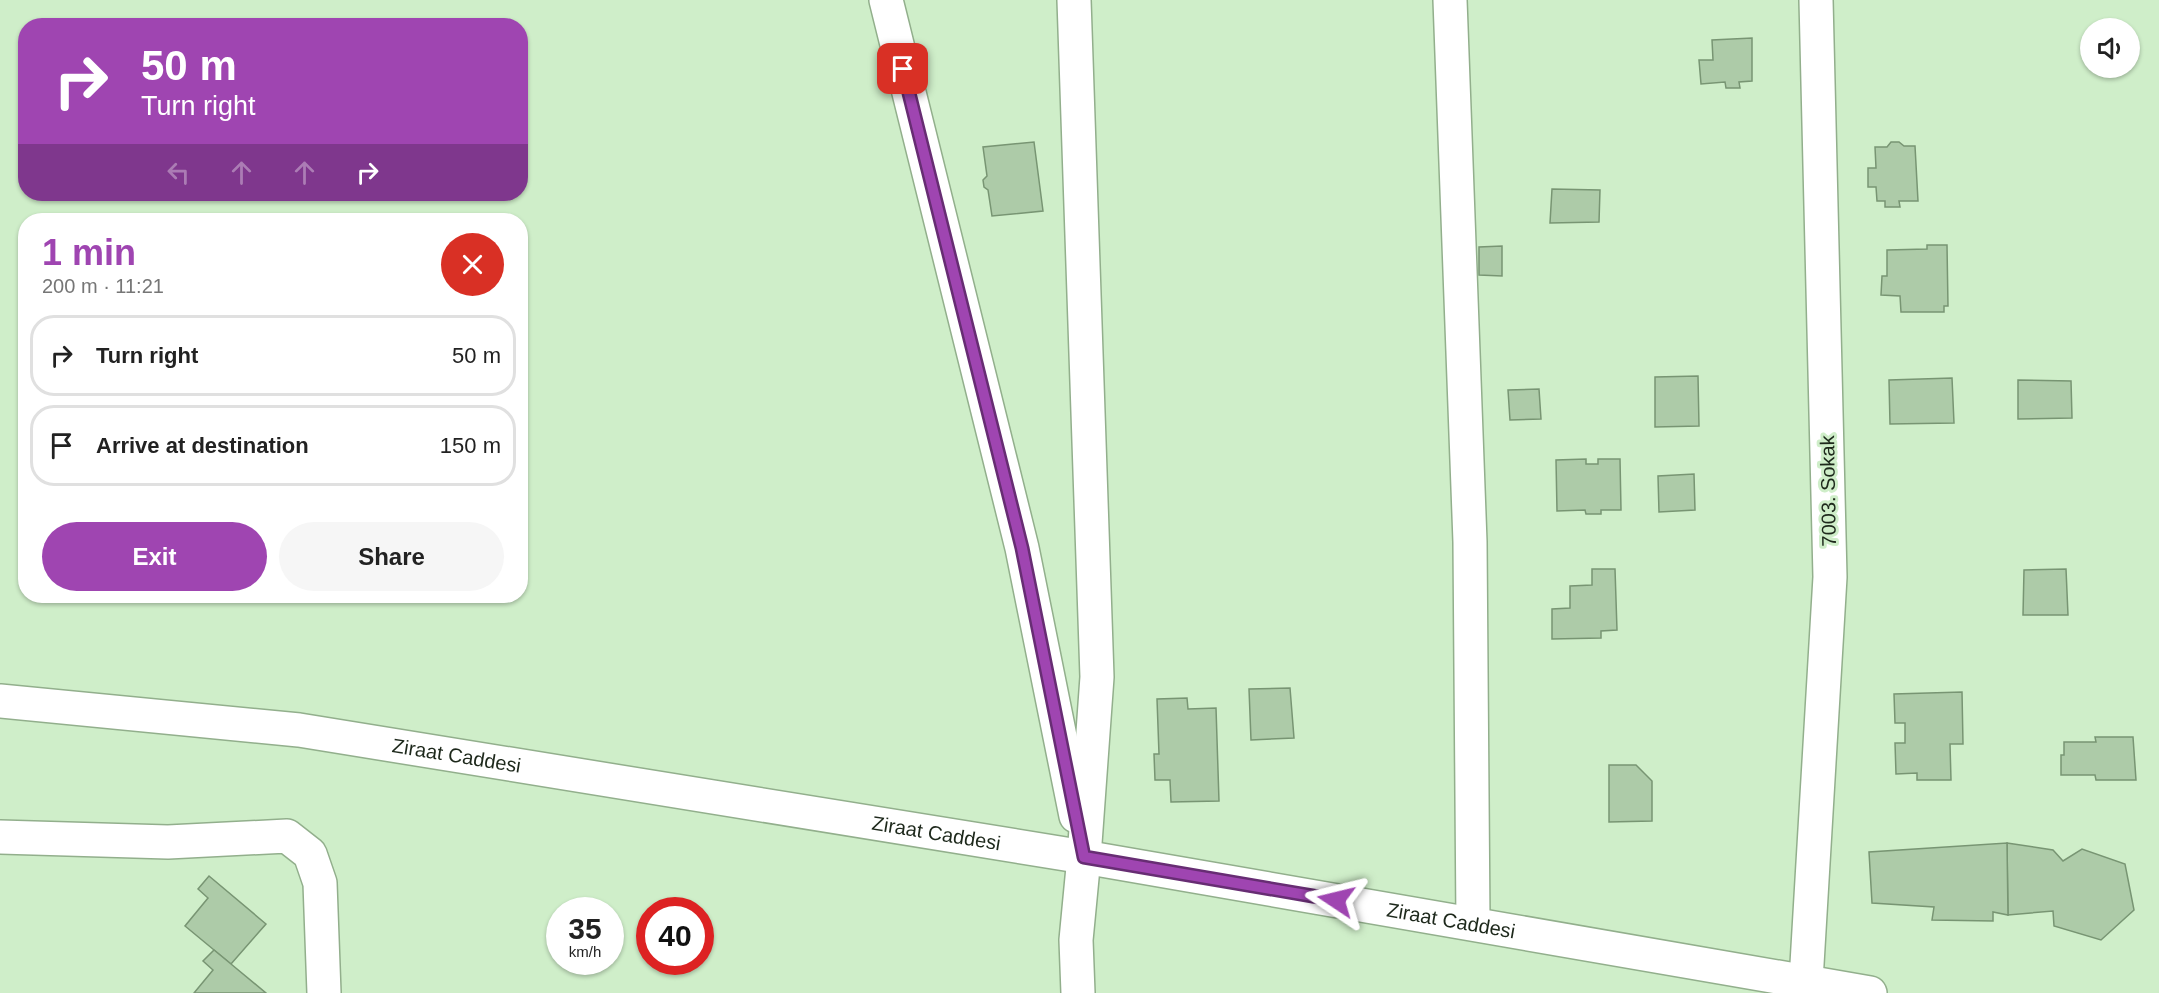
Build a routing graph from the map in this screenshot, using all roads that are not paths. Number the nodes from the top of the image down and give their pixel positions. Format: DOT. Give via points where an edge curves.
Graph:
graph roads {
  1 [pos="886,0"];
  2 [pos="1074,0"];
  3 [pos="1450,0"];
  4 [pos="1816,0"];
  5 [pos="0,701"];
  6 [pos="0,837"];
  7 [pos="1084,857"];
  8 [pos="1473,923"];
  9 [pos="1806,981"];
  10 [pos="324,993"];
  11 [pos="1078,993"];
  12 [pos="1870,993"];
  1 -- 7 [label="street" via="1022,548"];
  2 -- 7 [label="street" via="1097,677"];
  3 -- 8 [label="street" via="1470,542"];
  4 -- 9 [label="street, 7003. Sokak" via="1830,577"];
  5 -- 7 [label="street, Ziraat Caddesi" via="299,730"];
  6 -- 10 [label="street" via="168,842 287,837 310,854 320,883"];
  7 -- 8 [label="street, Ziraat Caddesi"];
  7 -- 11 [label="street" via="1076,940"];
  8 -- 9 [label="street, Ziraat Caddesi"];
  9 -- 12 [label="street, Ziraat Caddesi"];
}
